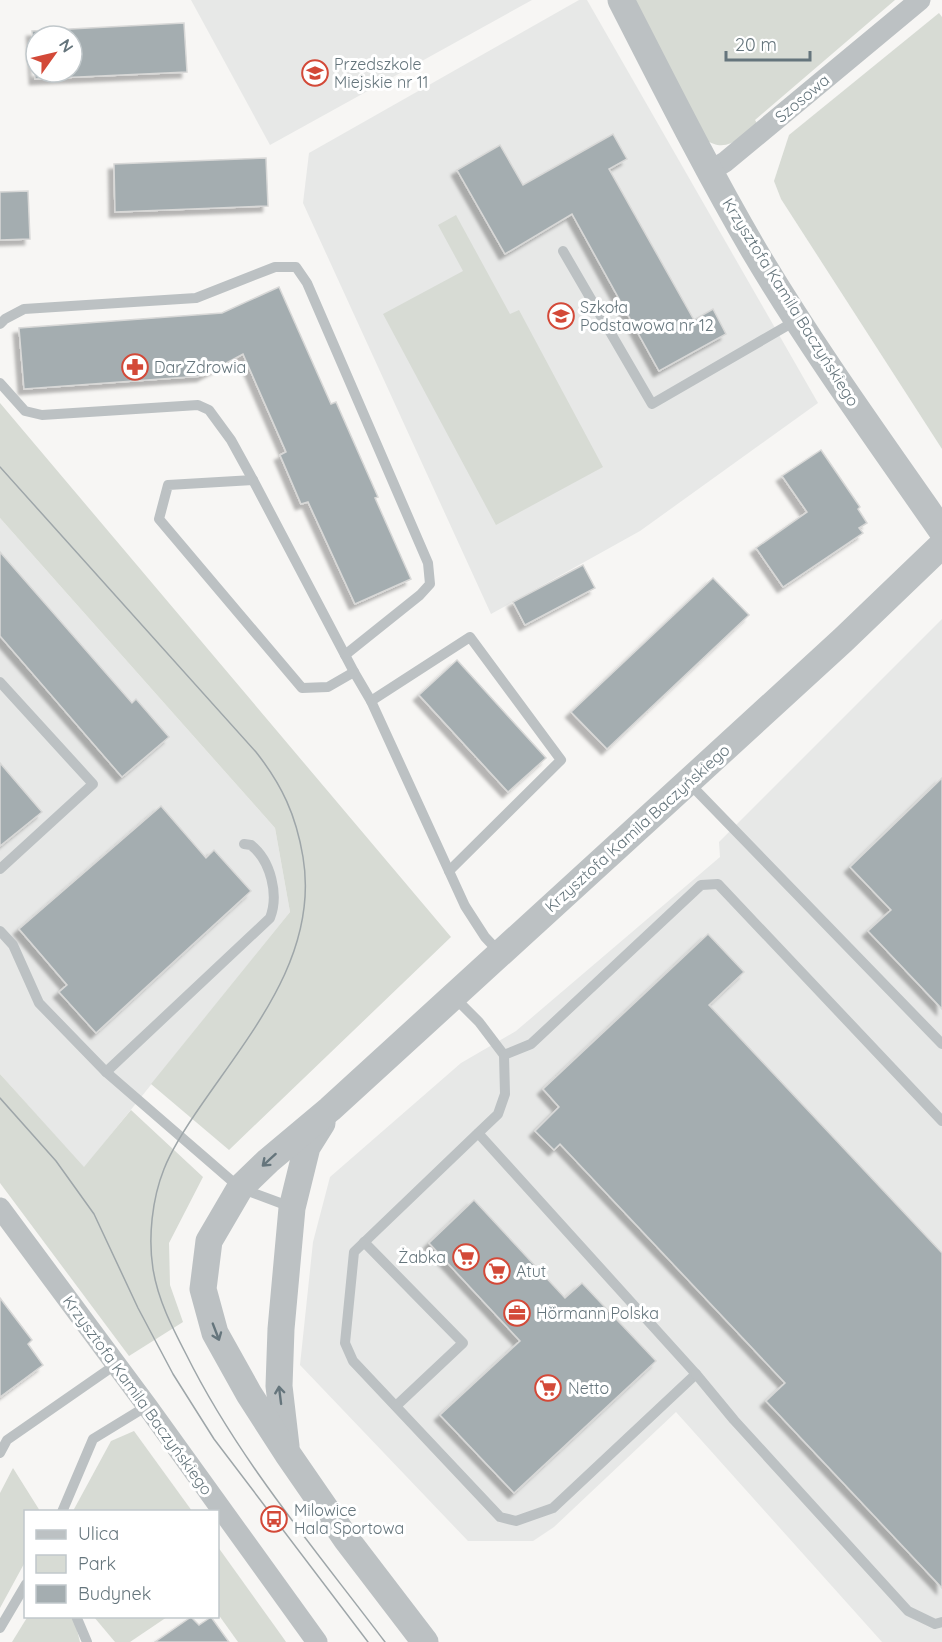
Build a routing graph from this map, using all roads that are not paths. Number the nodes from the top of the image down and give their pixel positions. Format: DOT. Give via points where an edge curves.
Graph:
graph roads {
  1 [pos="621,0"];
  2 [pos="920,0"];
  3 [pos="710,171"];
  4 [pos="562,252"];
  5 [pos="798,320"];
  6 [pos="0,324"];
  7 [pos="0,383"];
  8 [pos="253,480"];
  9 [pos="942,531"];
  10 [pos="942,545"];
  11 [pos="345,655"];
  12 [pos="354,672"];
  13 [pos="0,682"];
  14 [pos="371,701"];
  15 [pos="688,782"];
  16 [pos="243,844"];
  17 [pos="0,868"];
  18 [pos="449,871"];
  19 [pos="0,931"];
  20 [pos="500,953"];
  21 [pos="453,996"];
  22 [pos="942,1044"];
  23 [pos="504,1055"];
  24 [pos="106,1072"];
  25 [pos="330,1109"];
  26 [pos="942,1121"];
  27 [pos="478,1133"];
  28 [pos="240,1188"];
  29 [pos="0,1208"];
  30 [pos="292,1208"];
  31 [pos="364,1242"];
  32 [pos="115,1365"];
  33 [pos="696,1374"];
  34 [pos="147,1406"];
  35 [pos="396,1406"];
  36 [pos="0,1453"];
  37 [pos="287,1454"];
  38 [pos="63,1510"];
  39 [pos="24,1587"];
  40 [pos="76,1618"];
  41 [pos="942,1622"];
  42 [pos="0,1628"];
  43 [pos="87,1642"];
  44 [pos="317,1642"];
  45 [pos="425,1642"];
  1 -- 3 [label="street, Krzysztofa Kamila Baczyńskiego"];
  2 -- 3 [label="street, Szosowa"];
  3 -- 5 [label="street, Krzysztofa Kamila Baczyńskiego"];
  4 -- 5 [label="lane" via="652,404"];
  5 -- 9 [label="street, Krzysztofa Kamila Baczyńskiego"];
  6 -- 11 [label="lane" via="24,309 196,298 275,267 296,267 307,283 428,563 430,584 425,590"];
  7 -- 8 [label="lane" via="25,411 42,415 198,405 209,410 231,440"];
  8 -- 11 [label="lane"];
  8 -- 12 [label="lane" via="168,486 159,519 302,688 328,687"];
  10 -- 15 [label="street, Krzysztofa Kamila Baczyńskiego"];
  11 -- 12 [label="lane"];
  12 -- 14 [label="lane"];
  13 -- 17 [label="lane" via="93,784"];
  14 -- 18 [label="lane"];
  14 -- 18 [label="lane" via="470,637 561,760"];
  15 -- 20 [label="street, Krzysztofa Kamila Baczyńskiego"];
  15 -- 22 [label="lane"];
  16 -- 24 [label="lane" via="251,845 265,861 274,894 270,918"];
  18 -- 20 [label="lane" via="484,937"];
  19 -- 24 [label="lane" via="13,945 39,1003"];
  20 -- 21 [label="street, Krzysztofa Kamila Baczyńskiego"];
  21 -- 23 [label="lane"];
  21 -- 25 [label="street, Krzysztofa Kamila Baczyńskiego"];
  23 -- 26 [label="lane" via="531,1044 701,885 718,884"];
  23 -- 27 [label="lane" via="505,1094 498,1114"];
  24 -- 28 [label="lane"];
  25 -- 28 [label="street, Krzysztofa Kamila Baczyńskiego, one-way"];
  25 -- 30 [label="street, Krzysztofa Kamila Baczyńskiego" via="306,1147"];
  27 -- 31 [label="lane"];
  27 -- 33 [label="lane"];
  28 -- 30 [label="lane"];
  28 -- 37 [label="street, Krzysztofa Kamila Baczyńskiego, one-way" via="209,1241 203,1289 215,1334"];
  29 -- 32 [label="street, Krzysztofa Kamila Baczyńskiego"];
  37 -- 30 [label="street, Krzysztofa Kamila Baczyńskiego, one-way" via="279,1386"];
  31 -- 35 [label="lane" via="354,1251 345,1343 353,1361"];
  31 -- 35 [label="lane" via="463,1343"];
  32 -- 34 [label="street, Krzysztofa Kamila Baczyńskiego"];
  32 -- 36 [label="lane" via="7,1440"];
  33 -- 35 [label="lane" via="554,1508 516,1521 500,1517"];
  33 -- 41 [label="lane" via="908,1611 935,1624"];
  34 -- 38 [label="lane" via="93,1439"];
  34 -- 44 [label="street, Krzysztofa Kamila Baczyńskiego"];
  37 -- 45 [label="street, Krzysztofa Kamila Baczyńskiego"];
  39 -- 42 [label="lane"];
  40 -- 43 [label="lane"];
}
